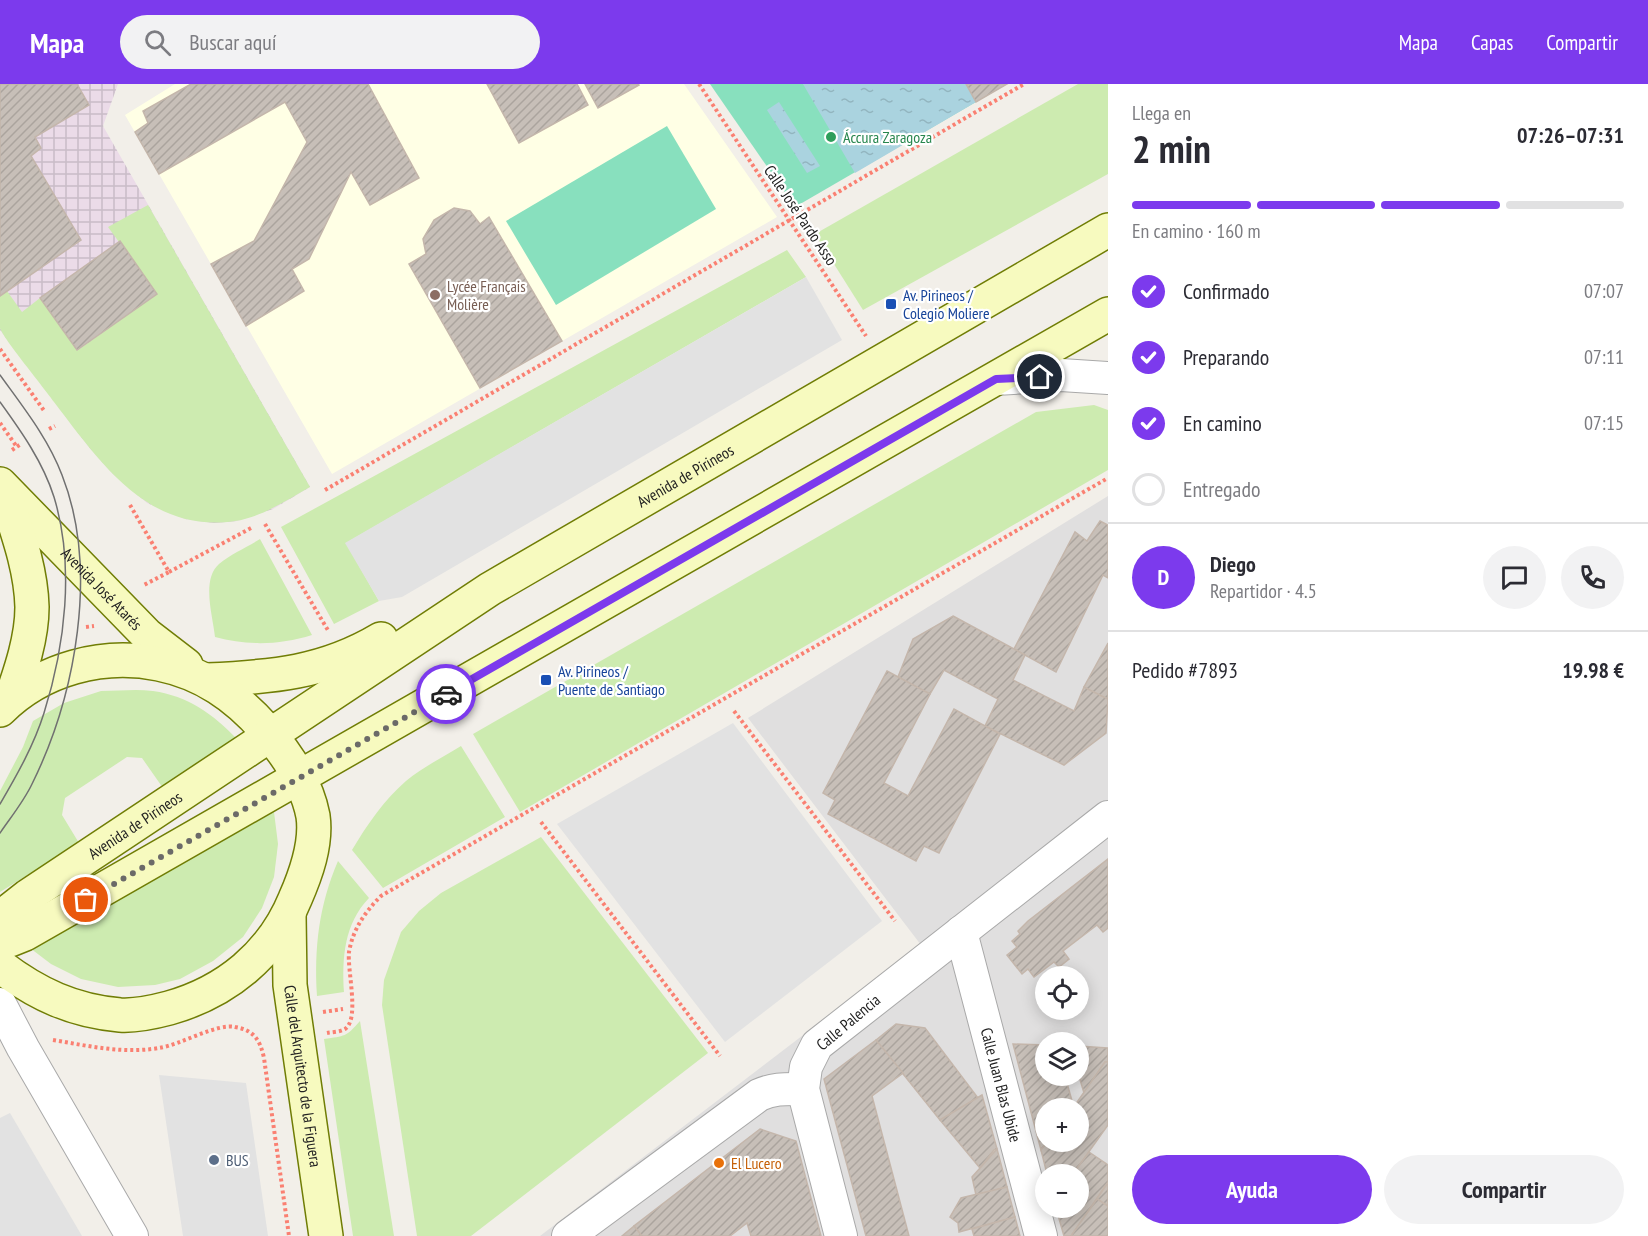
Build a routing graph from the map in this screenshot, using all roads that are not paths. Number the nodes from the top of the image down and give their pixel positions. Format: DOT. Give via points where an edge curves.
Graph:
graph roads {
  1 [pos="1108,230"];
  2 [pos="1108,314"];
  3 [pos="1108,378"];
  4 [pos="996,379"];
  5 [pos="1,485"];
  6 [pos="490,590"];
  7 [pos="207,680"];
  8 [pos="5,704"];
  9 [pos="270,735"];
  10 [pos="299,778"];
  11 [pos="1108,817"];
  12 [pos="289,915"];
  13 [pos="0,918"];
  14 [pos="961,932"];
  15 [pos="0,940"];
  16 [pos="0,966"];
  17 [pos="0,1004"];
  18 [pos="803,1089"];
  19 [pos="132,1236"];
  20 [pos="326,1236"];
  21 [pos="568,1236"];
  22 [pos="841,1236"];
  23 [pos="1041,1236"];
  1 -- 6 [label="main road, Avenida de Pirineos"];
  2 -- 4 [label="main road"];
  3 -- 4 [label="street" via="1061,375"];
  4 -- 10 [label="main road"];
  5 -- 7 [label="main road, Avenida José Atarés" via="147,635"];
  5 -- 8 [label="main road, Avenida José Atarés" via="28,569 32,610 20,672"];
  6 -- 7 [label="main road" via="415,620 344,658 306,671"];
  6 -- 9 [label="main road, Avenida de Pirineos"];
  7 -- 8 [label="main road" via="175,667 141,660 106,660 40,679"];
  7 -- 9 [label="main road" via="241,704"];
  9 -- 10 [label="main road"];
  9 -- 13 [label="main road, Avenida de Pirineos"];
  10 -- 12 [label="main road" via="313,818 312,844"];
  10 -- 15 [label="main road" via="25,934"];
  11 -- 14 [label="street, Calle Palencia"];
  12 -- 16 [label="main road" via="278,935 245,969 210,993 155,1012 123,1015 60,1002 25,985"];
  12 -- 20 [label="main road, Calle del Arquitecto de la Figuera" via="290,985"];
  14 -- 18 [label="street, Calle Palencia" via="817,1045 806,1067"];
  14 -- 23 [label="street, Calle Juan Blas Ubide"];
  17 -- 19 [label="street"];
  18 -- 21 [label="street" via="781,1088 759,1095"];
  18 -- 22 [label="street"];
}
